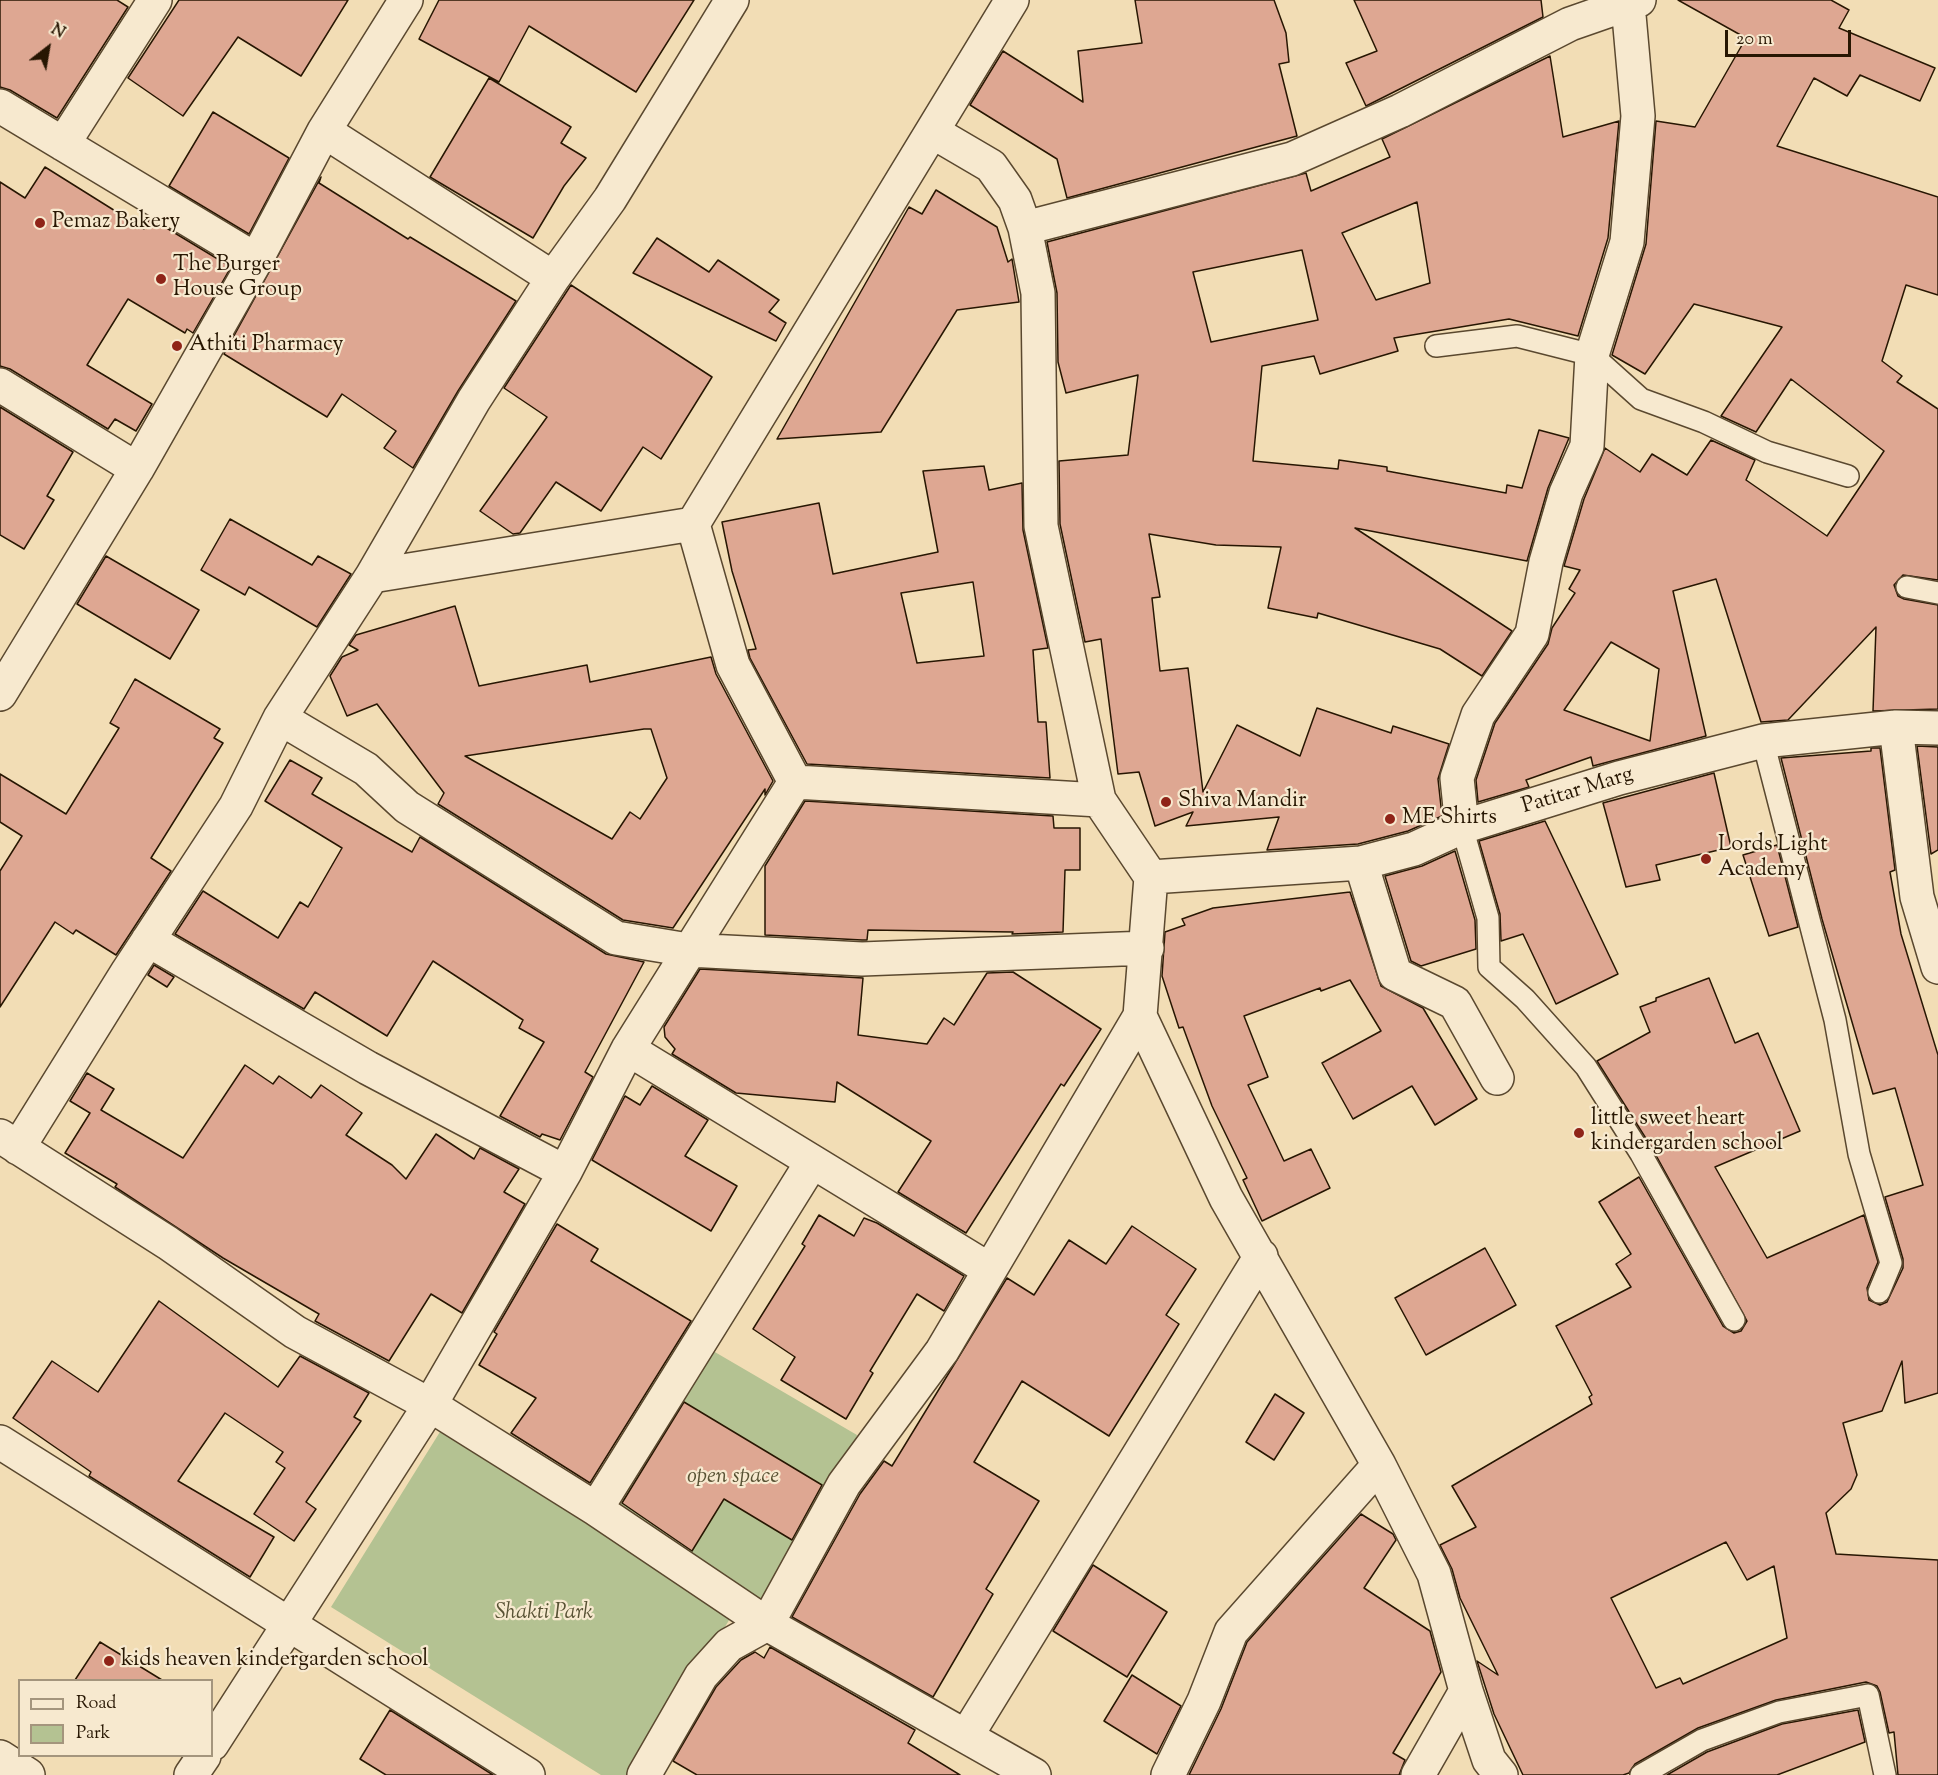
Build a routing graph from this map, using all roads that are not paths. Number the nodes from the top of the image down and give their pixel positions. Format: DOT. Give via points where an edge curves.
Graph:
graph roads {
  1 [pos="155,0"];
  2 [pos="406,0"];
  3 [pos="732,0"];
  4 [pos="1012,0"];
  5 [pos="1634,2"];
  6 [pos="1565,12"];
  7 [pos="0,106"];
  8 [pos="324,131"];
  9 [pos="933,132"];
  10 [pos="63,144"];
  11 [pos="1025,228"];
  12 [pos="256,260"];
  13 [pos="553,278"];
  14 [pos="1436,346"];
  15 [pos="1592,355"];
  16 [pos="0,385"];
  17 [pos="137,469"];
  18 [pos="1848,476"];
  19 [pos="693,524"];
  20 [pos="372,576"];
  21 [pos="1907,587"];
  22 [pos="1938,593"];
  23 [pos="2,688"];
  24 [pos="280,718"];
  25 [pos="1896,727"];
  26 [pos="1938,728"];
  27 [pos="1763,741"];
  28 [pos="795,782"];
  29 [pos="1099,800"];
  30 [pos="1462,828"];
  31 [pos="1361,863"];
  32 [pos="1151,877"];
  33 [pos="148,940"];
  34 [pos="1147,948"];
  35 [pos="688,950"];
  36 [pos="1938,967"];
  37 [pos="1140,1016"];
  38 [pos="628,1049"];
  39 [pos="1497,1078"];
  40 [pos="9,1142"];
  41 [pos="812,1162"];
  42 [pos="565,1172"];
  43 [pos="1261,1256"];
  44 [pos="990,1270"];
  45 [pos="1879,1292"];
  46 [pos="1734,1320"];
  47 [pos="430,1405"];
  48 [pos="0,1442"];
  49 [pos="1379,1465"];
  50 [pos="596,1509"];
  51 [pos="289,1624"];
  52 [pos="767,1624"];
  53 [pos="1466,1691"];
  54 [pos="967,1735"];
  55 [pos="213,1742"];
  56 [pos="0,1757"];
  57 [pos="203,1757"];
  58 [pos="509,1770"];
  59 [pos="28,1775"];
  60 [pos="191,1775"];
  61 [pos="644,1775"];
  62 [pos="1035,1775"];
  63 [pos="1168,1775"];
  64 [pos="1418,1775"];
  65 [pos="1501,1775"];
  66 [pos="1641,1775"];
  67 [pos="1885,1775"];
  1 -- 10 [label="street"];
  2 -- 8 [label="street"];
  3 -- 13 [label="street" via="610,199"];
  4 -- 9 [label="street"];
  5 -- 6 [label="street"];
  5 -- 15 [label="street" via="1638,116 1627,242"];
  6 -- 11 [label="street" via="1400,111 1292,159"];
  7 -- 10 [label="street"];
  8 -- 12 [label="street"];
  8 -- 13 [label="street"];
  9 -- 11 [label="street" via="991,166 1015,200"];
  9 -- 19 [label="street"];
  10 -- 12 [label="street"];
  11 -- 29 [label="street" via="1038,293 1041,526"];
  12 -- 17 [label="street"];
  13 -- 20 [label="street" via="474,400"];
  14 -- 15 [label="lane" via="1517,336"];
  15 -- 18 [label="lane" via="1641,399 1704,422 1767,452"];
  15 -- 30 [label="street" via="1587,446 1566,493 1546,562 1532,634 1478,715 1457,778"];
  16 -- 17 [label="street"];
  17 -- 23 [label="street"];
  19 -- 20 [label="street"];
  19 -- 28 [label="street" via="733,664"];
  20 -- 24 [label="street"];
  21 -- 22 [label="lane"];
  24 -- 33 [label="street" via="236,806"];
  24 -- 35 [label="street" via="366,769 407,807 616,938"];
  25 -- 26 [label="street, Patitar Marg"];
  25 -- 27 [label="street, Patitar Marg"];
  25 -- 36 [label="street" via="1917,897"];
  27 -- 30 [label="street, Patitar Marg" via="1619,778"];
  27 -- 45 [label="lane" via="1835,1020 1859,1154 1891,1263"];
  28 -- 29 [label="street"];
  28 -- 35 [label="street"];
  29 -- 32 [label="street"];
  30 -- 31 [label="street, Patitar Marg" via="1414,849"];
  30 -- 46 [label="lane" via="1488,918 1489,967 1525,999 1586,1067 1641,1154"];
  31 -- 32 [label="street, Patitar Marg"];
  31 -- 39 [label="street" via="1395,974 1455,1003"];
  32 -- 34 [label="street"];
  33 -- 40 [label="street"];
  33 -- 42 [label="street" via="368,1068"];
  34 -- 35 [label="street" via="862,959"];
  34 -- 37 [label="street"];
  35 -- 38 [label="street"];
  37 -- 43 [label="street" via="1226,1198"];
  37 -- 44 [label="street"];
  38 -- 41 [label="street"];
  38 -- 42 [label="street"];
  40 -- 47 [label="street" via="168,1243 295,1332"];
  41 -- 44 [label="street"];
  41 -- 50 [label="street"];
  42 -- 47 [label="street"];
  43 -- 49 [label="street"];
  43 -- 54 [label="street"];
  44 -- 52 [label="street" via="942,1351 844,1484"];
  47 -- 50 [label="street"];
  47 -- 51 [label="street"];
  48 -- 51 [label="street"];
  49 -- 53 [label="street" via="1434,1574"];
  49 -- 63 [label="street" via="1231,1632 1204,1701"];
  50 -- 52 [label="street"];
  51 -- 55 [label="street"];
  51 -- 58 [label="street"];
  52 -- 54 [label="street"];
  52 -- 61 [label="street" via="729,1645 701,1676"];
  53 -- 64 [label="street"];
  53 -- 65 [label="street" via="1489,1760"];
  54 -- 62 [label="street"];
  56 -- 59 [label="street"];
  57 -- 60 [label="street"];
  66 -- 67 [label="lane" via="1702,1740 1779,1713 1868,1695"];
}
